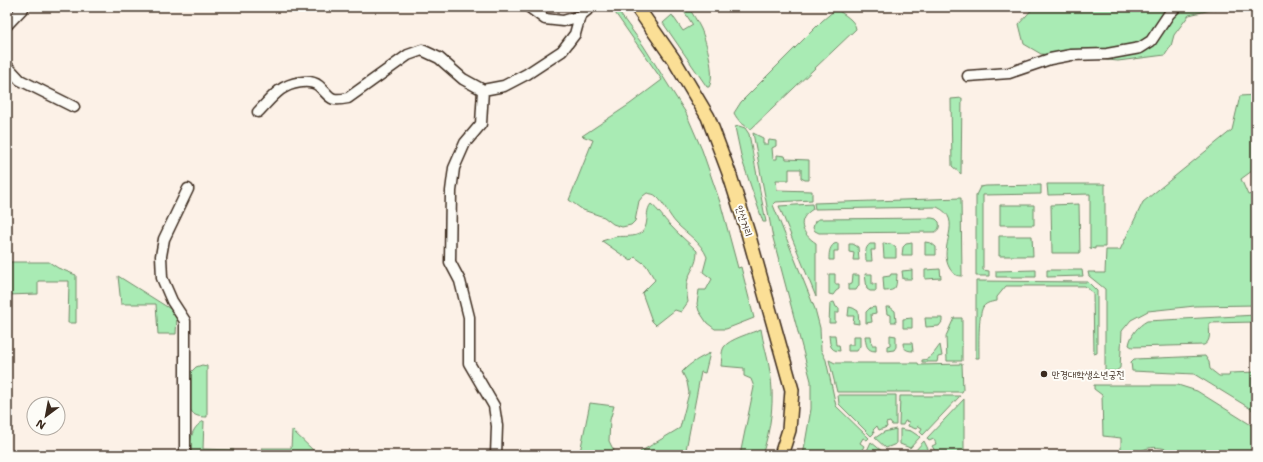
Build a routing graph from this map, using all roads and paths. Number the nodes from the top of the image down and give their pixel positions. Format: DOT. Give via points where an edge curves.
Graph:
graph roads {
  1 [pos="24,7"];
  2 [pos="530,7"];
  3 [pos="591,7"];
  4 [pos="637,7"];
  5 [pos="1176,7"];
  6 [pos="580,16"];
  7 [pos="7,25"];
  8 [pos="7,66"];
  9 [pos="968,76"];
  10 [pos="483,90"];
  11 [pos="74,107"];
  12 [pos="258,112"];
  13 [pos="188,189"];
  14 [pos="185,455"];
  15 [pos="496,455"];
  16 [pos="781,455"];
  1 -- 7 [label="street"];
  2 -- 6 [label="street" via="545,19 563,21"];
  3 -- 6 [label="street"];
  4 -- 16 [label="main road, 안산거리" via="674,60 708,117 746,226 792,390 789,430"];
  5 -- 9 [label="street" via="1151,41 1140,48 1107,54 1071,55 1050,59 1009,73"];
  6 -- 10 [label="street" via="575,34 562,51 504,86"];
  8 -- 11 [label="street" via="20,80"];
  10 -- 12 [label="street" via="463,80 439,58 422,50 408,55 348,98 337,100 329,97 317,85 306,81 286,86"];
  10 -- 15 [label="street" via="481,124 465,143 454,168 451,191 450,262 460,281 468,318 469,363 494,406 497,426"];
  13 -- 14 [label="street" via="164,239 161,256 162,278 172,301 185,321"];
}
